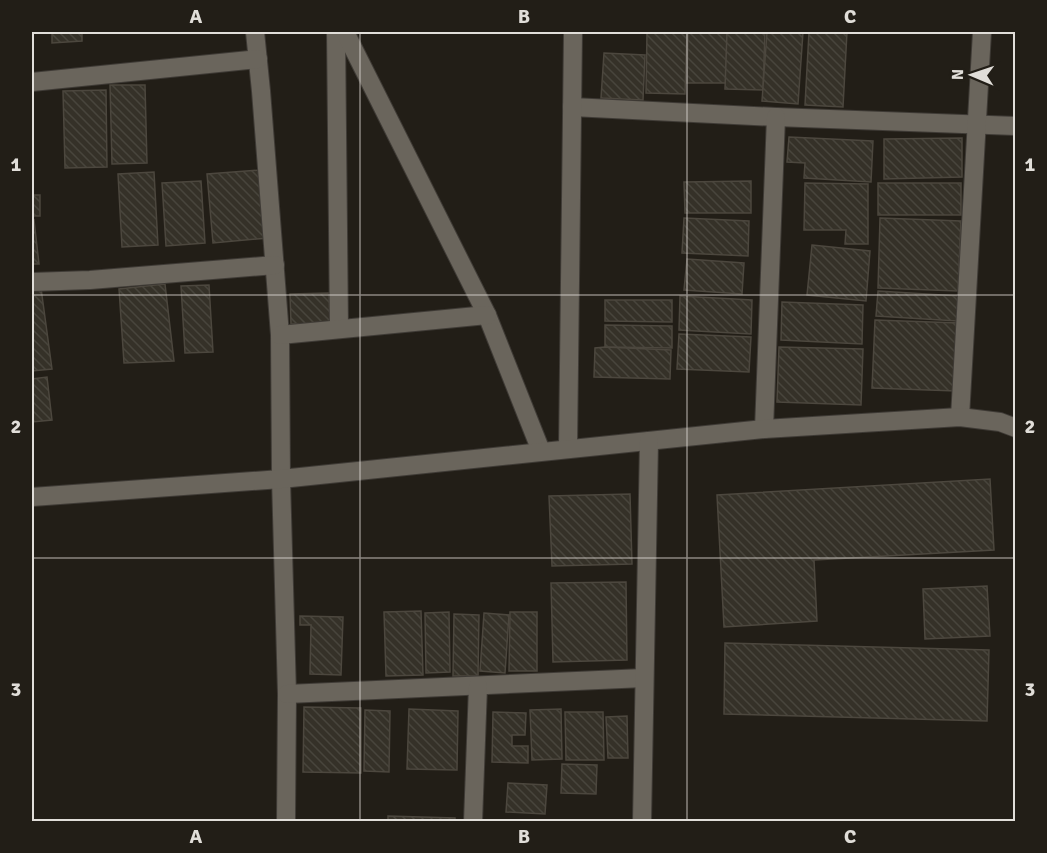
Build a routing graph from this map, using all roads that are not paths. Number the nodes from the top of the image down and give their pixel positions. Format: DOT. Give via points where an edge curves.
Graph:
graph roads {
  1 [pos="255,32"];
  2 [pos="336,32"];
  3 [pos="345,32"];
  4 [pos="573,32"];
  5 [pos="982,32"];
  6 [pos="258,59"];
  7 [pos="32,82"];
  8 [pos="572,106"];
  9 [pos="776,117"];
  10 [pos="978,124"];
  11 [pos="1016,126"];
  12 [pos="275,265"];
  13 [pos="32,282"];
  14 [pos="487,315"];
  15 [pos="339,329"];
  16 [pos="280,335"];
  17 [pos="960,417"];
  18 [pos="1010,421"];
  19 [pos="764,429"];
  20 [pos="649,441"];
  21 [pos="568,448"];
  22 [pos="541,452"];
  23 [pos="281,479"];
  24 [pos="32,497"];
  25 [pos="644,678"];
  26 [pos="478,686"];
  27 [pos="287,694"];
  28 [pos="286,822"];
  29 [pos="473,822"];
  30 [pos="642,822"];
  1 -- 6 [label="street"];
  2 -- 15 [label="street"];
  3 -- 14 [label="street"];
  4 -- 8 [label="street"];
  5 -- 10 [label="street"];
  6 -- 7 [label="street"];
  6 -- 12 [label="street"];
  8 -- 9 [label="street"];
  8 -- 21 [label="street"];
  9 -- 10 [label="street"];
  9 -- 19 [label="street"];
  10 -- 11 [label="street"];
  10 -- 17 [label="street"];
  12 -- 13 [label="street"];
  12 -- 16 [label="street"];
  14 -- 15 [label="street"];
  14 -- 22 [label="street"];
  15 -- 16 [label="street"];
  16 -- 23 [label="street"];
  17 -- 18 [label="street"];
  17 -- 19 [label="street"];
  19 -- 20 [label="street"];
  20 -- 21 [label="street"];
  20 -- 25 [label="street"];
  21 -- 22 [label="street"];
  22 -- 23 [label="street"];
  23 -- 24 [label="street"];
  23 -- 27 [label="street"];
  25 -- 26 [label="street"];
  25 -- 30 [label="street"];
  26 -- 27 [label="street"];
  26 -- 29 [label="street"];
  27 -- 28 [label="street"];
}
